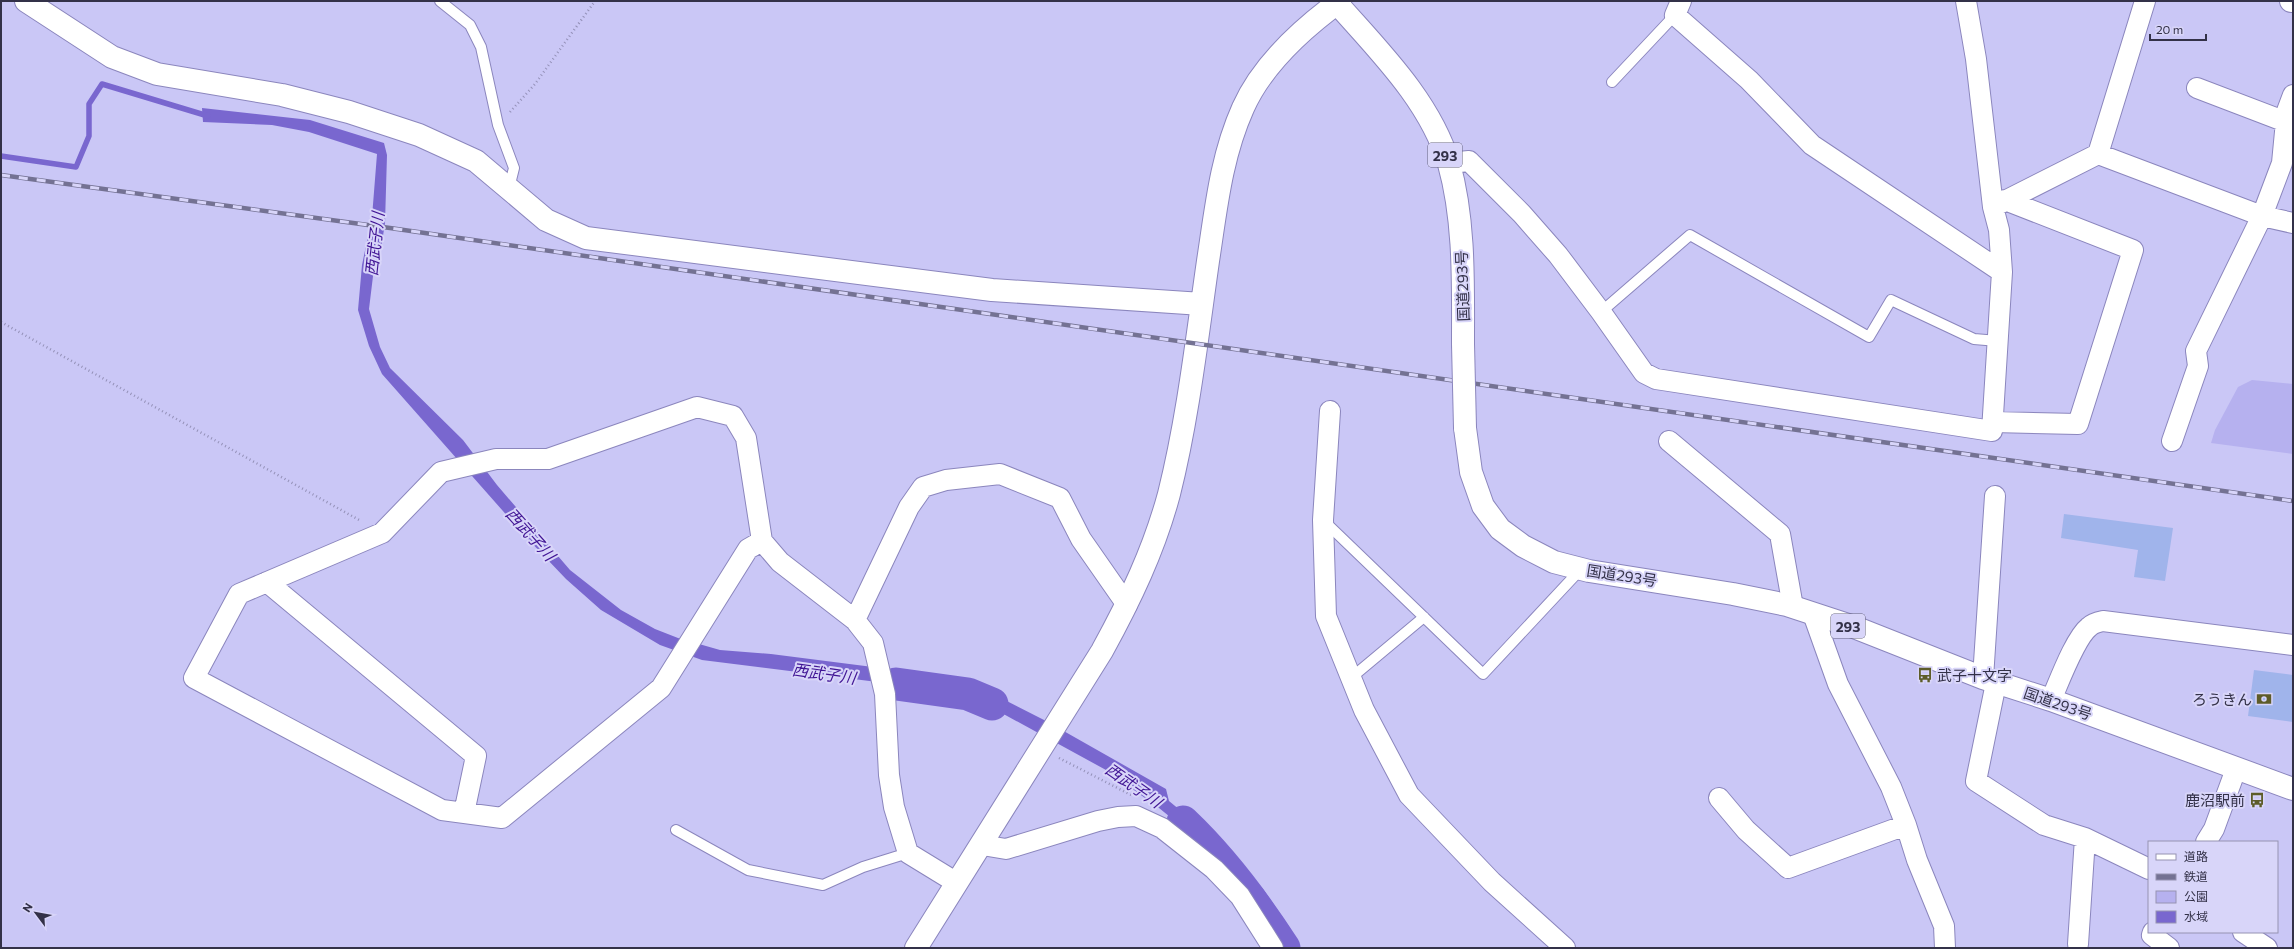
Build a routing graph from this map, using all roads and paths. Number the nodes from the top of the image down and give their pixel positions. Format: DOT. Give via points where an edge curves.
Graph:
graph roads {
  1 [pos="26,1"];
  2 [pos="440,1"];
  3 [pos="595,1"];
  4 [pos="1966,1"];
  5 [pos="2145,1"];
  6 [pos="1338,2"];
  7 [pos="1678,8"];
  8 [pos="1612,82"];
  9 [pos="2197,88"];
  10 [pos="2290,110"];
  11 [pos="498,125"];
  12 [pos="2098,154"];
  13 [pos="1449,164"];
  14 [pos="509,188"];
  15 [pos="1999,204"];
  16 [pos="2262,216"];
  17 [pos="2293,223"];
  18 [pos="2002,272"];
  19 [pos="1202,304"];
  20 [pos="1601,312"];
  21 [pos="1,322"];
  22 [pos="1998,341"];
  23 [pos="1330,411"];
  24 [pos="1993,422"];
  25 [pos="1669,441"];
  26 [pos="2172,441"];
  27 [pos="1995,496"];
  28 [pos="1323,520"];
  29 [pos="382,533"];
  30 [pos="762,541"];
  31 [pos="1581,569"];
  32 [pos="267,582"];
  33 [pos="1127,605"];
  34 [pos="1793,607"];
  35 [pos="1813,614"];
  36 [pos="1424,618"];
  37 [pos="855,620"];
  38 [pos="2293,645"];
  39 [pos="1351,678"];
  40 [pos="1990,680"];
  41 [pos="2051,700"];
  42 [pos="2236,769"];
  43 [pos="2293,789"];
  44 [pos="1719,798"];
  45 [pos="464,813"];
  46 [pos="1906,825"];
  47 [pos="676,830"];
  48 [pos="2085,838"];
  49 [pos="2207,841"];
  50 [pos="982,845"];
  51 [pos="908,854"];
  52 [pos="2148,869"];
  53 [pos="957,883"];
  54 [pos="2153,933"];
  55 [pos="2244,933"];
  56 [pos="2078,944"];
  57 [pos="916,948"];
  58 [pos="1273,948"];
  59 [pos="1565,948"];
  60 [pos="1945,948"];
  61 [pos="2169,948"];
  62 [pos="2267,948"];
  1 -- 14 [label="main road" via="112,57 149,72 282,95 349,112 419,135 476,161"];
  2 -- 11 [label="lane" via="470,25 481,47"];
  3 -- 11 [label="path" via="535,84"];
  4 -- 15 [label="street"];
  5 -- 12 [label="street"];
  6 -- 13 [label="main road, 国道293号 / 293" via="1404,82 1424,112"];
  6 -- 19 [label="main road" via="1289,44 1266,70 1243,107 1227,150"];
  7 -- 8 [label="lane"];
  7 -- 18 [label="street" via="1812,145"];
  9 -- 10 [label="street"];
  10 -- 16 [label="street" via="2282,164"];
  11 -- 14 [label="lane" via="514,168"];
  12 -- 15 [label="street"];
  12 -- 16 [label="street"];
  13 -- 20 [label="street" via="1469,161 1522,214"];
  13 -- 31 [label="main road, 国道293号 / 293, bridge" via="1460,237 1465,428 1471,472 1484,506 1500,529 1523,546 1554,562"];
  14 -- 19 [label="main road" via="546,220 586,238 992,290"];
  15 -- 18 [label="street"];
  15 -- 24 [label="street" via="2133,250 2078,424"];
  16 -- 17 [label="street"];
  16 -- 26 [label="street" via="2196,351 2198,366"];
  18 -- 22 [label="street"];
  19 -- 33 [label="main road" via="1169,494 1147,562"];
  20 -- 22 [label="lane" via="1690,235 1869,337 1891,300 1974,339"];
  20 -- 24 [label="street" via="1644,373 1656,379 1992,431"];
  21 -- 29 [label="path"];
  22 -- 24 [label="street"];
  23 -- 28 [label="street"];
  25 -- 34 [label="street" via="1780,534"];
  27 -- 40 [label="street"];
  28 -- 36 [label="lane"];
  28 -- 39 [label="street" via="1326,616"];
  29 -- 30 [label="street" via="441,472 496,459 548,459 697,407 733,416 746,438"];
  29 -- 32 [label="street"];
  30 -- 37 [label="street" via="780,562"];
  30 -- 45 [label="street" via="748,549 661,688 502,818"];
  31 -- 34 [label="main road, 国道293号 / 293" via="1732,594"];
  31 -- 36 [label="lane" via="1483,674"];
  32 -- 45 [label="street" via="476,756"];
  32 -- 45 [label="street" via="239,594 194,678 442,810"];
  33 -- 37 [label="street" via="1081,539 1060,498 1000,474 946,480 923,487 909,507"];
  33 -- 50 [label="main road" via="1102,651"];
  34 -- 35 [label="main road, 国道293号 / 293"];
  35 -- 40 [label="main road, 国道293号 / 293"];
  35 -- 46 [label="street" via="1838,684 1891,787"];
  36 -- 39 [label="lane"];
  37 -- 51 [label="street" via="874,643 885,694 888,775"];
  38 -- 41 [label="street" via="2096,622 2089,626 2080,638"];
  39 -- 59 [label="street" via="1364,710 1409,795 1492,882"];
  40 -- 41 [label="main road, 国道293号 / 293"];
  40 -- 48 [label="street" via="1976,781 2044,825"];
  41 -- 42 [label="main road, 国道293号 / 293"];
  42 -- 43 [label="main road, 国道293号 / 293"];
  42 -- 49 [label="street" via="2214,829"];
  44 -- 46 [label="street" via="1746,830 1788,868"];
  46 -- 60 [label="street" via="1917,860 1944,926"];
  47 -- 51 [label="lane" via="748,870 823,885 863,867"];
  48 -- 52 [label="street"];
  48 -- 56 [label="street"];
  50 -- 53 [label="main road"];
  50 -- 58 [label="street" via="1006,849 1098,821 1136,816 1162,828 1214,869 1240,896"];
  51 -- 53 [label="street"];
  53 -- 57 [label="main road"];
  54 -- 61 [label="street"];
  55 -- 62 [label="street"];
}
